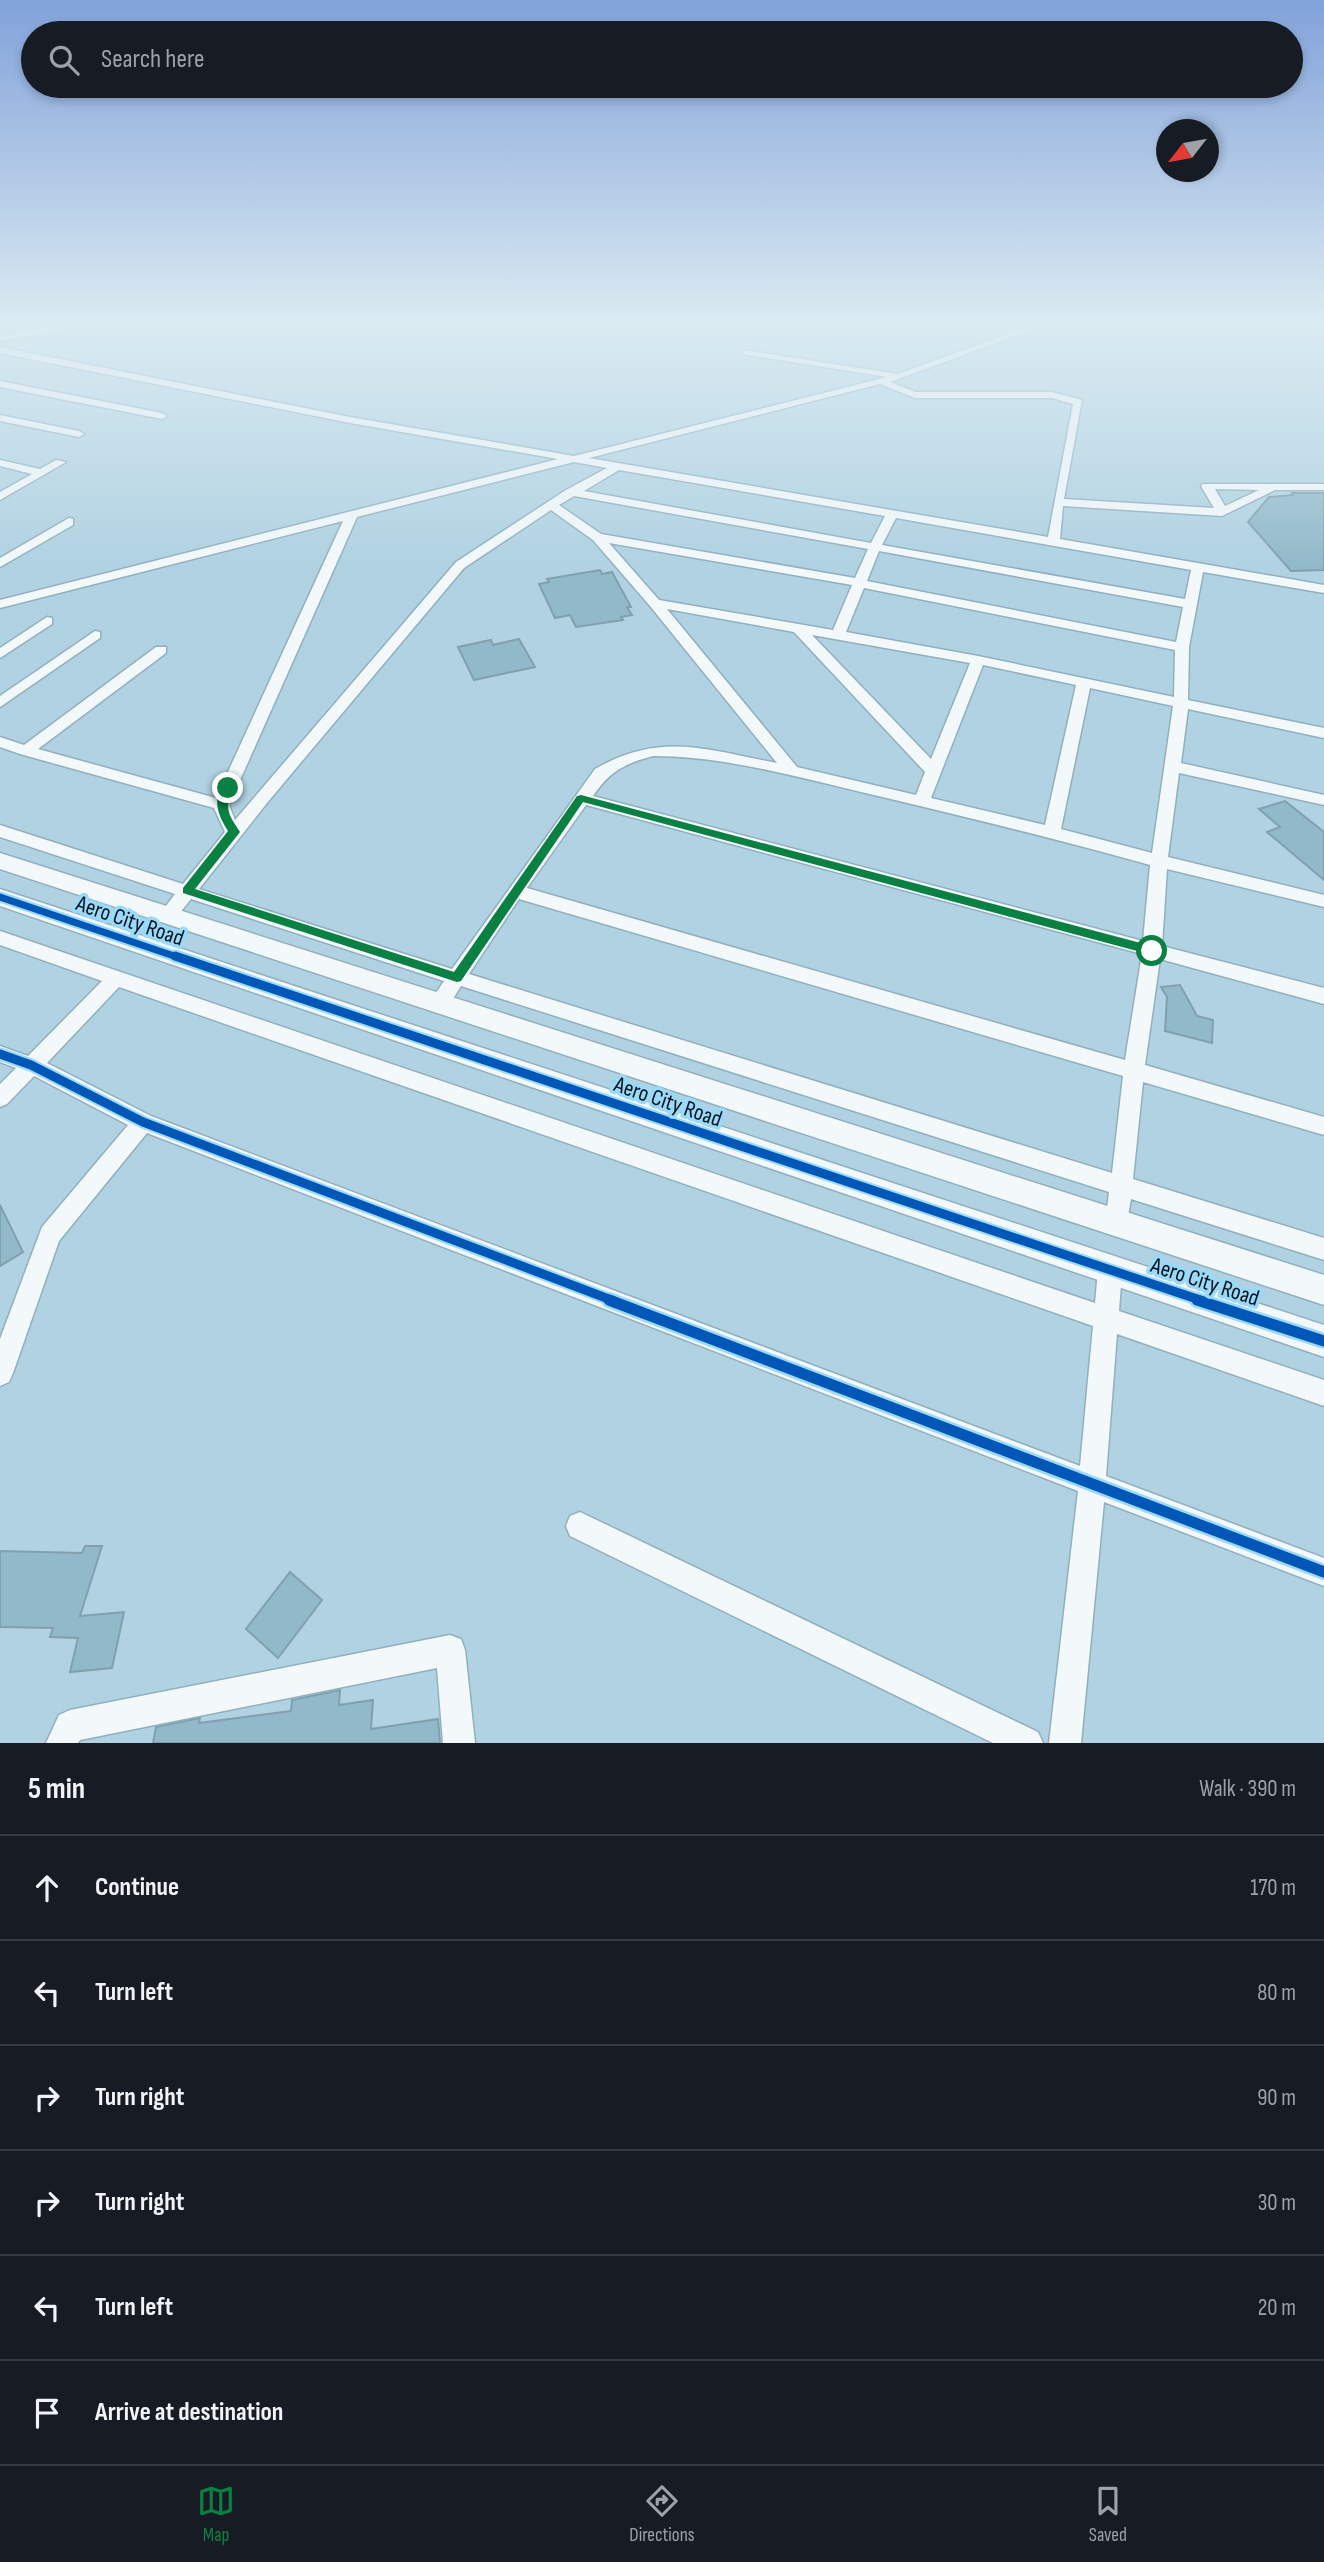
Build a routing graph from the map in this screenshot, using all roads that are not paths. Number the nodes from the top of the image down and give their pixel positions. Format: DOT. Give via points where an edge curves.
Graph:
graph roads {
  1 [pos="98,403"];
  2 [pos="267,403"];
  3 [pos="796,403"];
  4 [pos="1078,403"];
  5 [pos="162,416"];
  6 [pos="0,418"];
  7 [pos="79,434"];
  8 [pos="573,460"];
  9 [pos="60,462"];
  10 [pos="0,463"];
  11 [pos="615,468"];
  12 [pos="42,472"];
  13 [pos="1276,486"];
  14 [pos="1324,487"];
  15 [pos="570,492"];
  16 [pos="0,497"];
  17 [pos="1058,502"];
  18 [pos="551,505"];
  19 [pos="1223,512"];
  20 [pos="892,515"];
  21 [pos="351,517"];
  22 [pos="69,522"];
  23 [pos="597,537"];
  24 [pos="1054,543"];
  25 [pos="874,549"];
  26 [pos="0,563"];
  27 [pos="1198,567"];
  28 [pos="860,583"];
  29 [pos="1324,589"];
  30 [pos="655,603"];
  31 [pos="0,604"];
  32 [pos="1191,604"];
  33 [pos="47,621"];
  34 [pos="797,627"];
  35 [pos="838,634"];
  36 [pos="95,635"];
  37 [pos="1182,646"];
  38 [pos="161,650"];
  39 [pos="0,654"];
  40 [pos="978,660"];
  41 [pos="1084,684"];
  42 [pos="0,703"];
  43 [pos="1181,705"];
  44 [pos="1324,733"];
  45 [pos="0,742"];
  46 [pos="26,751"];
  47 [pos="1172,766"];
  48 [pos="792,771"];
  49 [pos="933,771"];
  50 [pos="581,798"];
  51 [pos="922,800"];
  52 [pos="1324,800"];
  53 [pos="221,805"];
  54 [pos="0,831"];
  55 [pos="234,832"];
  56 [pos="1052,832"];
  57 [pos="0,861"];
  58 [pos="1159,861"];
  59 [pos="187,890"];
  60 [pos="515,891"];
  61 [pos="0,897"];
  62 [pos="1324,901"];
  63 [pos="168,915"];
  64 [pos="0,938"];
  65 [pos="1152,951"];
  66 [pos="116,978"];
  67 [pos="457,978"];
  68 [pos="1324,996"];
  69 [pos="439,1003"];
  70 [pos="0,1054"];
  71 [pos="31,1066"];
  72 [pos="1134,1070"];
  73 [pos="0,1098"];
  74 [pos="143,1122"];
  75 [pos="1324,1126"];
  76 [pos="1119,1186"];
  77 [pos="1117,1224"];
  78 [pos="1324,1249"];
  79 [pos="1110,1271"];
  80 [pos="1324,1290"];
  81 [pos="1106,1319"];
  82 [pos="1324,1341"];
  83 [pos="0,1373"];
  84 [pos="1324,1393"];
  85 [pos="1092,1486"];
  86 [pos="580,1526"];
  87 [pos="1324,1572"];
  88 [pos="62,1743"];
  89 [pos="459,1743"];
  90 [pos="1027,1743"];
  91 [pos="1065,1743"];
  1 -- 5 [label="street"];
  2 -- 8 [label="street"];
  3 -- 8 [label="street"];
  4 -- 17 [label="street"];
  6 -- 7 [label="street"];
  8 -- 11 [label="street"];
  8 -- 21 [label="street"];
  9 -- 12 [label="street"];
  10 -- 12 [label="street"];
  11 -- 15 [label="street"];
  11 -- 20 [label="street"];
  12 -- 16 [label="street"];
  13 -- 14 [label="street"];
  13 -- 19 [label="street"];
  13 -- 19 [label="street" via="1208,486"];
  15 -- 18 [label="street"];
  15 -- 25 [label="street"];
  17 -- 19 [label="street"];
  17 -- 24 [label="street"];
  18 -- 23 [label="street"];
  18 -- 55 [label="street" via="460,565"];
  20 -- 24 [label="street"];
  20 -- 25 [label="street"];
  21 -- 31 [label="street"];
  21 -- 53 [label="street"];
  22 -- 26 [label="street"];
  23 -- 28 [label="street"];
  23 -- 30 [label="street"];
  24 -- 27 [label="street"];
  25 -- 28 [label="street"];
  25 -- 32 [label="street"];
  27 -- 29 [label="street"];
  27 -- 32 [label="street"];
  28 -- 35 [label="street"];
  28 -- 37 [label="street"];
  30 -- 34 [label="street"];
  30 -- 48 [label="street"];
  32 -- 37 [label="street"];
  33 -- 39 [label="street"];
  34 -- 35 [label="street"];
  34 -- 49 [label="street"];
  35 -- 40 [label="street"];
  36 -- 42 [label="street"];
  37 -- 43 [label="street"];
  38 -- 46 [label="street"];
  40 -- 41 [label="street"];
  40 -- 49 [label="street"];
  41 -- 43 [label="street"];
  41 -- 56 [label="street"];
  43 -- 44 [label="street"];
  43 -- 47 [label="street"];
  45 -- 46 [label="street"];
  46 -- 53 [label="street"];
  47 -- 52 [label="street"];
  47 -- 58 [label="street"];
  48 -- 50 [label="street" via="688,751 652,751 601,773"];
  48 -- 51 [label="street"];
  49 -- 51 [label="street"];
  50 -- 60 [label="street"];
  50 -- 65 [label="street"];
  51 -- 56 [label="street"];
  53 -- 55 [label="street"];
  54 -- 59 [label="street"];
  55 -- 59 [label="street"];
  56 -- 58 [label="street"];
  57 -- 63 [label="street, Aero City Road"];
  58 -- 62 [label="street"];
  58 -- 65 [label="street"];
  59 -- 63 [label="street"];
  59 -- 67 [label="street"];
  60 -- 67 [label="street"];
  60 -- 72 [label="street"];
  61 -- 79 [label="street, Aero City Road"];
  63 -- 69 [label="street, Aero City Road"];
  64 -- 66 [label="street"];
  65 -- 68 [label="street"];
  65 -- 72 [label="street"];
  66 -- 71 [label="street"];
  66 -- 81 [label="street"];
  67 -- 69 [label="street"];
  67 -- 76 [label="street"];
  69 -- 77 [label="street, Aero City Road"];
  70 -- 71 [label="street"];
  71 -- 73 [label="street"];
  71 -- 74 [label="street"];
  72 -- 75 [label="street"];
  72 -- 76 [label="street"];
  74 -- 83 [label="street" via="50,1235"];
  74 -- 85 [label="street"];
  76 -- 77 [label="street"];
  76 -- 78 [label="street"];
  77 -- 80 [label="street, Aero City Road"];
  79 -- 81 [label="street"];
  79 -- 82 [label="street, Aero City Road"];
  81 -- 84 [label="street"];
  81 -- 85 [label="street"];
  85 -- 87 [label="street"];
  85 -- 91 [label="street"];
  86 -- 90 [label="street"];
  88 -- 89 [label="street" via="70,1726 450,1650"];
}
